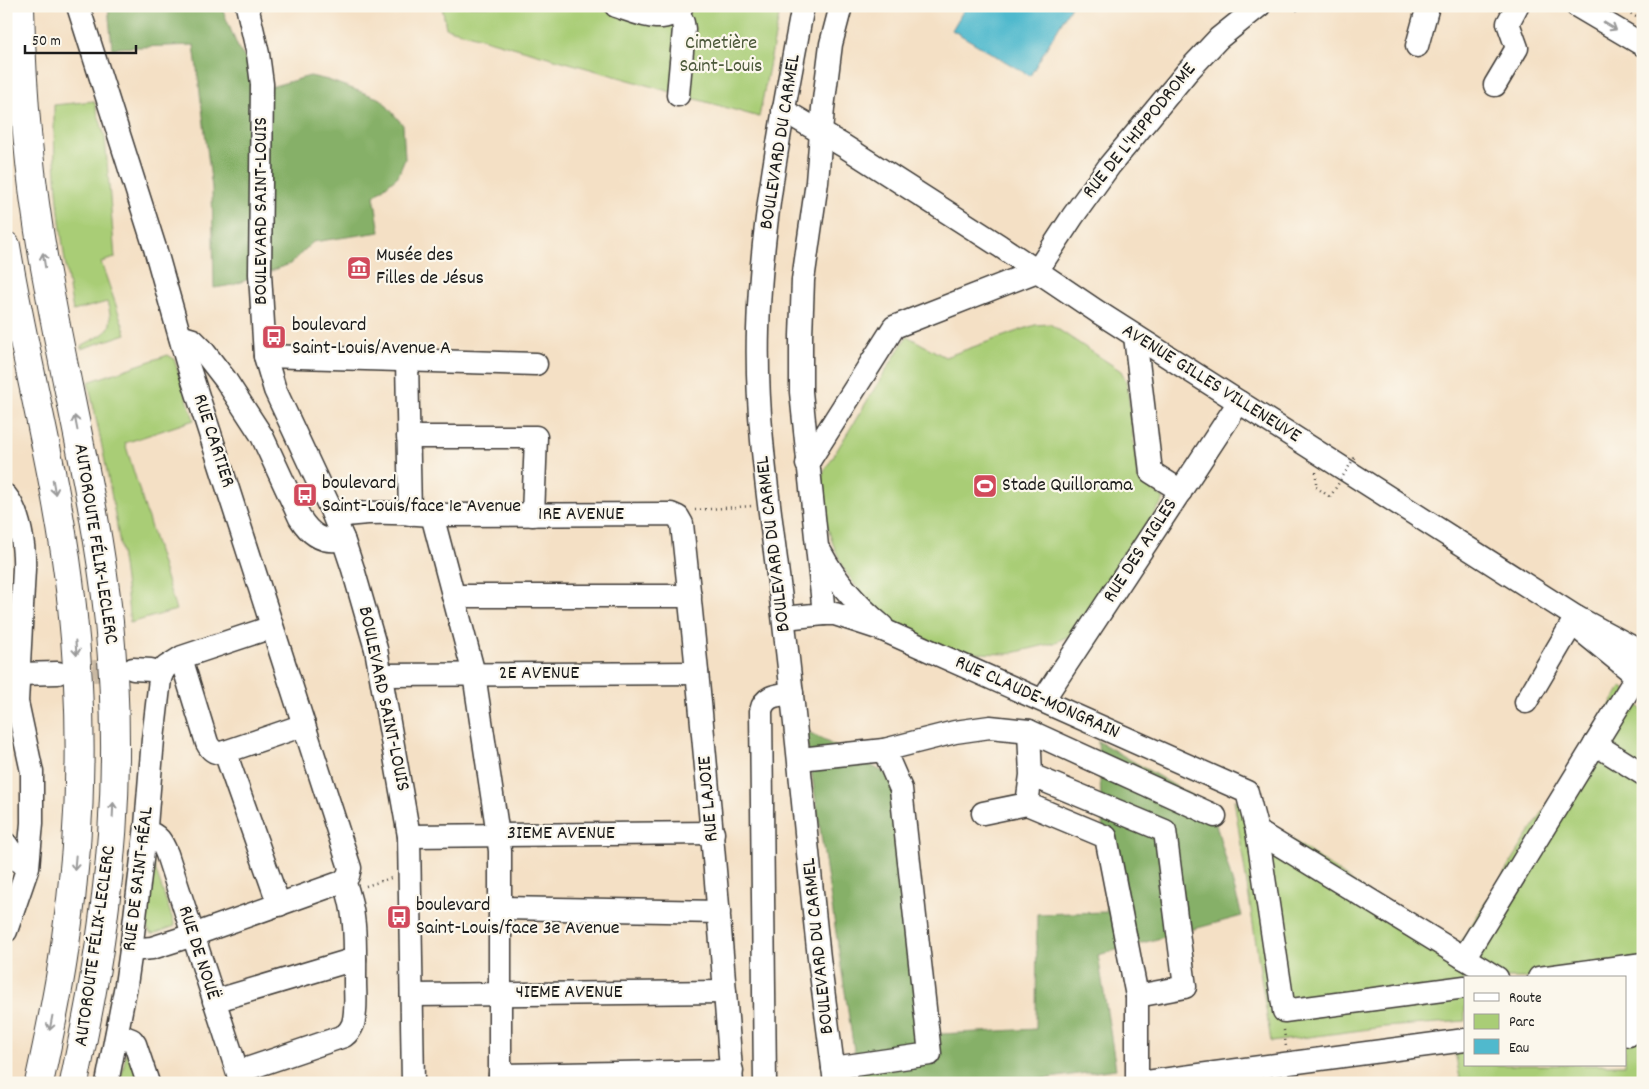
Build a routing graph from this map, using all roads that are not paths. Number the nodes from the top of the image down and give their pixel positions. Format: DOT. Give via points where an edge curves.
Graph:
graph roads {
  1 [pos="20,6"];
  2 [pos="39,6"];
  3 [pos="78,6"];
  4 [pos="247,6"];
  5 [pos="616,6"];
  6 [pos="803,6"];
  7 [pos="841,6"];
  8 [pos="1260,6"];
  9 [pos="1428,6"];
  10 [pos="1517,6"];
  11 [pos="1577,6"];
  12 [pos="680,8"];
  13 [pos="1643,45"];
  14 [pos="1417,46"];
  15 [pos="1495,85"];
  16 [pos="678,94"];
  17 [pos="783,110"];
  18 [pos="26,127"];
  19 [pos="822,133"];
  20 [pos="6,246"];
  21 [pos="1037,271"];
  22 [pos="180,336"];
  23 [pos="1135,336"];
  24 [pos="265,356"];
  25 [pos="407,360"];
  26 [pos="536,364"];
  27 [pos="1239,402"];
  28 [pos="408,437"];
  29 [pos="807,464"];
  30 [pos="1181,491"];
  31 [pos="6,496"];
  32 [pos="421,515"];
  33 [pos="533,515"];
  34 [pos="678,517"];
  35 [pos="335,518"];
  36 [pos="14,535"];
  37 [pos="343,539"];
  38 [pos="816,540"];
  39 [pos="453,596"];
  40 [pos="690,596"];
  41 [pos="824,614"];
  42 [pos="784,618"];
  43 [pos="1574,620"];
  44 [pos="272,627"];
  45 [pos="894,635"];
  46 [pos="1643,653"];
  47 [pos="181,658"];
  48 [pos="134,668"];
  49 [pos="58,673"];
  50 [pos="162,673"];
  51 [pos="697,673"];
  52 [pos="18,674"];
  53 [pos="474,674"];
  54 [pos="1641,674"];
  55 [pos="381,675"];
  56 [pos="792,693"];
  57 [pos="1043,700"];
  58 [pos="1526,702"];
  59 [pos="1077,716"];
  60 [pos="304,725"];
  61 [pos="13,727"];
  62 [pos="1029,731"];
  63 [pos="1595,744"];
  64 [pos="1068,749"];
  65 [pos="884,750"];
  66 [pos="224,752"];
  67 [pos="800,759"];
  68 [pos="1031,774"];
  69 [pos="1643,774"];
  70 [pos="1028,804"];
  71 [pos="983,813"];
  72 [pos="1215,816"];
  73 [pos="1257,831"];
  74 [pos="146,832"];
  75 [pos="713,833"];
  76 [pos="498,834"];
  77 [pos="409,836"];
  78 [pos="6,844"];
  79 [pos="28,865"];
  80 [pos="346,878"];
  81 [pos="279,905"];
  82 [pos="500,908"];
  83 [pos="719,912"];
  84 [pos="6,931"];
  85 [pos="193,935"];
  86 [pos="131,950"];
  87 [pos="1464,958"];
  88 [pos="355,959"];
  89 [pos="1639,966"];
  90 [pos="1494,976"];
  91 [pos="1556,976"];
  92 [pos="1464,987"];
  93 [pos="725,992"];
  94 [pos="500,994"];
  95 [pos="412,995"];
  96 [pos="1138,996"];
  97 [pos="214,1001"];
  98 [pos="117,1034"];
  99 [pos="1632,1035"];
  100 [pos="1464,1040"];
  101 [pos="834,1075"];
  102 [pos="239,1077"];
  103 [pos="732,1077"];
  104 [pos="500,1079"];
  105 [pos="39,1083"];
  106 [pos="74,1083"];
  107 [pos="107,1083"];
  108 [pos="148,1083"];
  109 [pos="413,1083"];
  110 [pos="765,1083"];
  111 [pos="1138,1083"];
  1 -- 18 [label="highway, AUTOROUTE FÉLIX-LECLERC"];
  2 -- 18 [label="highway"];
  3 -- 22 [label="street, RUE CARTIER"];
  4 -- 24 [label="street, BOULEVARD SAINT-LOUIS" via="262,84 260,274"];
  5 -- 12 [label="street" via="655,18 670,16"];
  6 -- 17 [label="street, BOULEVARD DU CARMEL"];
  7 -- 19 [label="street" via="830,44"];
  8 -- 21 [label="street, RUE DE L'HIPPODROME" via="1219,38 1187,72 1072,216"];
  9 -- 14 [label="street"];
  10 -- 15 [label="street" via="1508,23 1517,48"];
  11 -- 13 [label="street, one-way"];
  12 -- 16 [label="street" via="684,29"];
  17 -- 19 [label="street, AVENUE GILLES VILLENEUVE"];
  17 -- 42 [label="street, BOULEVARD DU CARMEL" via="761,280 758,404"];
  106 -- 18 [label="highway, AUTOROUTE FÉLIX-LECLERC, one-way" via="105,906 115,745 112,667 96,526 42,252"];
  19 -- 21 [label="street, AVENUE GILLES VILLENEUVE"];
  19 -- 29 [label="street" via="803,289 801,392"];
  20 -- 105 [label="highway, AUTOROUTE FÉLIX-LECLERC, one-way" via="54,488 70,593 78,686 80,768 76,846 68,925"];
  21 -- 23 [label="street, AVENUE GILLES VILLENEUVE"];
  21 -- 29 [label="street" via="894,326"];
  22 -- 37 [label="street" via="193,340 201,348 250,415 307,529 326,540"];
  22 -- 44 [label="street, RUE CARTIER"];
  23 -- 27 [label="street, AVENUE GILLES VILLENEUVE"];
  23 -- 30 [label="street" via="1151,472"];
  24 -- 25 [label="street"];
  24 -- 35 [label="street, BOULEVARD SAINT-LOUIS" via="275,390"];
  25 -- 26 [label="street"];
  25 -- 28 [label="street"];
  27 -- 30 [label="street, RUE DES AIGLES"];
  27 -- 43 [label="street, AVENUE GILLES VILLENEUVE" via="1544,596"];
  28 -- 32 [label="street"];
  28 -- 33 [label="street" via="536,437"];
  29 -- 38 [label="street"];
  30 -- 57 [label="street, RUE DES AIGLES"];
  31 -- 36 [label="street" via="11,502"];
  32 -- 33 [label="street, 1RE AVENUE"];
  32 -- 35 [label="street, 1RE AVENUE" via="355,514"];
  32 -- 39 [label="street"];
  33 -- 34 [label="street, 1RE AVENUE" via="671,514"];
  34 -- 40 [label="street, RUE LAJOIE" via="682,524"];
  35 -- 37 [label="street, BOULEVARD SAINT-LOUIS"];
  36 -- 52 [label="street" via="24,569"];
  37 -- 55 [label="street, BOULEVARD SAINT-LOUIS" via="368,619"];
  38 -- 41 [label="street"];
  38 -- 45 [label="street" via="844,589"];
  39 -- 40 [label="street"];
  39 -- 53 [label="street"];
  40 -- 51 [label="street, RUE LAJOIE"];
  41 -- 42 [label="street, RUE CLAUDE-MONGRAIN"];
  41 -- 45 [label="street, RUE CLAUDE-MONGRAIN" via="835,614"];
  42 -- 56 [label="street, BOULEVARD DU CARMEL"];
  43 -- 46 [label="street, AVENUE GILLES VILLENEUVE"];
  43 -- 54 [label="street"];
  43 -- 58 [label="street"];
  44 -- 47 [label="street"];
  44 -- 60 [label="street, RUE CARTIER"];
  45 -- 57 [label="street, RUE CLAUDE-MONGRAIN"];
  47 -- 50 [label="street" via="168,665"];
  47 -- 66 [label="street" via="207,743 212,751"];
  48 -- 50 [label="street"];
  49 -- 52 [label="street"];
  50 -- 74 [label="street, RUE DE SAINT-RÉAL"];
  51 -- 53 [label="street, 2E AVENUE"];
  51 -- 75 [label="street, RUE LAJOIE"];
  52 -- 61 [label="street"];
  53 -- 55 [label="street, 2E AVENUE"];
  53 -- 76 [label="street"];
  54 -- 63 [label="street"];
  55 -- 77 [label="street, BOULEVARD SAINT-LOUIS"];
  56 -- 67 [label="street, BOULEVARD DU CARMEL"];
  56 -- 110 [label="street" via="770,698 761,711"];
  57 -- 59 [label="street, RUE CLAUDE-MONGRAIN"];
  59 -- 64 [label="street"];
  59 -- 73 [label="street, RUE CLAUDE-MONGRAIN" via="1247,792"];
  60 -- 66 [label="street"];
  60 -- 80 [label="street, RUE CARTIER" via="350,866"];
  61 -- 79 [label="street" via="31,766 33,778"];
  62 -- 64 [label="street"];
  62 -- 65 [label="street" via="990,727"];
  62 -- 68 [label="street"];
  63 -- 69 [label="street"];
  63 -- 87 [label="street"];
  64 -- 72 [label="street"];
  65 -- 67 [label="street"];
  65 -- 101 [label="street" via="901,789 930,1054"];
  66 -- 81 [label="street"];
  67 -- 101 [label="street, BOULEVARD DU CARMEL" via="819,959"];
  68 -- 70 [label="street"];
  68 -- 96 [label="street" via="1165,831 1185,987"];
  70 -- 71 [label="street"];
  70 -- 96 [label="street" via="1106,837"];
  73 -- 87 [label="street"];
  73 -- 92 [label="street" via="1284,1011"];
  74 -- 85 [label="street, RUE DE NOUË" via="156,835 163,845"];
  74 -- 86 [label="street, RUE DE SAINT-RÉAL"];
  75 -- 76 [label="street, 3IEME AVENUE"];
  75 -- 83 [label="street, RUE LAJOIE"];
  76 -- 77 [label="street, 3IEME AVENUE"];
  76 -- 82 [label="street"];
  77 -- 95 [label="street, BOULEVARD SAINT-LOUIS"];
  78 -- 79 [label="street" via="17,860"];
  79 -- 84 [label="street"];
  80 -- 81 [label="street"];
  80 -- 88 [label="street, RUE CARTIER"];
  81 -- 85 [label="street"];
  82 -- 83 [label="street"];
  82 -- 94 [label="street"];
  83 -- 93 [label="street, RUE LAJOIE"];
  85 -- 86 [label="street" via="152,948"];
  85 -- 97 [label="street, RUE DE NOUË"];
  86 -- 98 [label="street, RUE DE SAINT-RÉAL"];
  87 -- 90 [label="street"];
  88 -- 97 [label="street"];
  88 -- 102 [label="street, RUE CARTIER" via="354,1016 352,1027 344,1036"];
  89 -- 91 [label="street"];
  89 -- 99 [label="street"];
  93 -- 94 [label="street, 4IEME AVENUE"];
  93 -- 103 [label="street, RUE LAJOIE"];
  94 -- 95 [label="street, 4IEME AVENUE"];
  94 -- 104 [label="street"];
  95 -- 109 [label="street, BOULEVARD SAINT-LOUIS"];
  96 -- 111 [label="street"];
  97 -- 102 [label="street, RUE DE NOUË"];
  98 -- 107 [label="street, RUE DE SAINT-RÉAL"];
  98 -- 108 [label="street" via="135,1044"];
  100 -- 111 [label="street"];
  103 -- 104 [label="street"];
}
